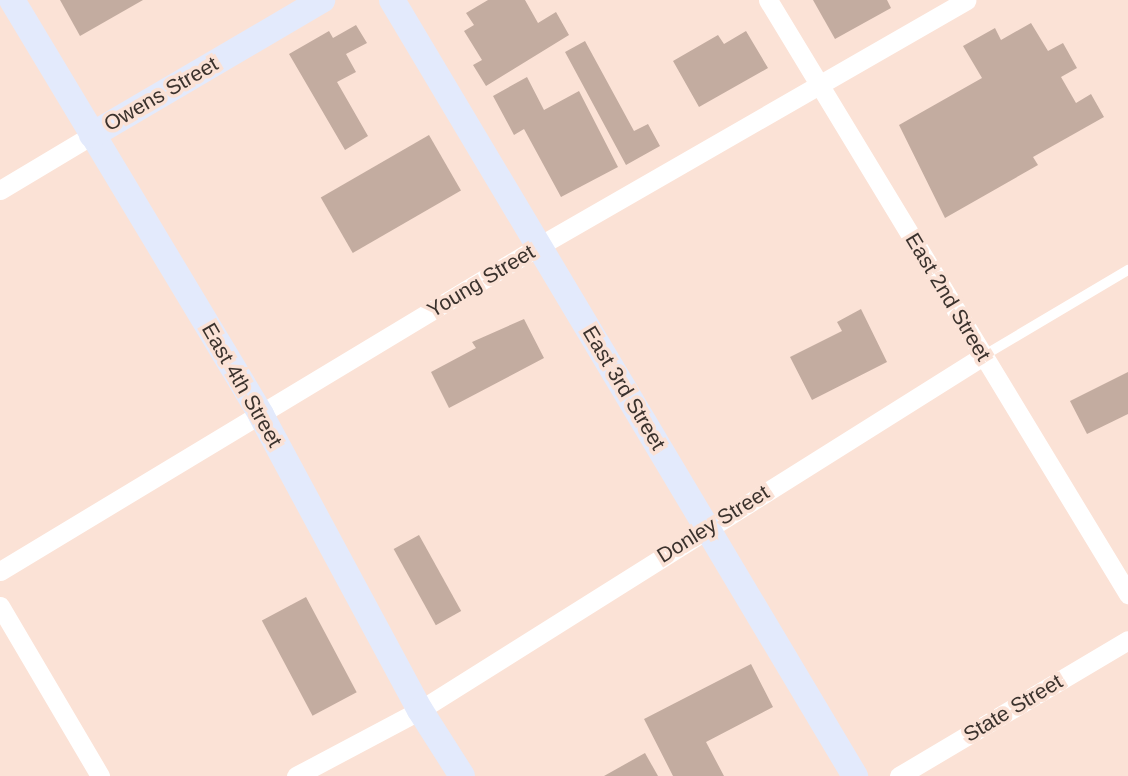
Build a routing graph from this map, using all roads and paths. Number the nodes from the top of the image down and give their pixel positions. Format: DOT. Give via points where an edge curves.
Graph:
graph roads {
  1 [pos="12,0"];
  2 [pos="322,0"];
  3 [pos="392,0"];
  4 [pos="768,0"];
  5 [pos="966,0"];
  6 [pos="819,83"];
  7 [pos="92,135"];
  8 [pos="0,190"];
  9 [pos="539,246"];
  10 [pos="1128,270"];
  11 [pos="983,356"];
  12 [pos="261,415"];
  13 [pos="707,527"];
  14 [pos="0,570"];
  15 [pos="1128,594"];
  16 [pos="0,606"];
  17 [pos="1128,640"];
  18 [pos="420,710"];
  19 [pos="100,776"];
  20 [pos="296,776"];
  21 [pos="462,776"];
  22 [pos="855,776"];
  23 [pos="899,776"];
  1 -- 7 [label="main road, East 4th Street"];
  2 -- 7 [label="main road, Owens Street"];
  3 -- 9 [label="main road, East 3rd Street"];
  4 -- 6 [label="street, East 2nd Street"];
  5 -- 6 [label="street, Young Street"];
  6 -- 9 [label="street, Young Street"];
  6 -- 11 [label="street, East 2nd Street"];
  7 -- 8 [label="street, Owens Street"];
  7 -- 12 [label="main road, East 4th Street"];
  9 -- 12 [label="street, Young Street"];
  9 -- 13 [label="main road, East 3rd Street"];
  10 -- 11 [label="lane, Donley Street"];
  11 -- 13 [label="street, Donley Street"];
  11 -- 15 [label="street, East 2nd Street"];
  12 -- 14 [label="street, Young Street"];
  12 -- 18 [label="main road, East 4th Street"];
  13 -- 18 [label="street, Donley Street"];
  13 -- 22 [label="main road, East 3rd Street"];
  16 -- 19 [label="street"];
  17 -- 23 [label="street, State Street"];
  18 -- 20 [label="street, Donley Street"];
  18 -- 21 [label="main road, East 4th Street"];
}
